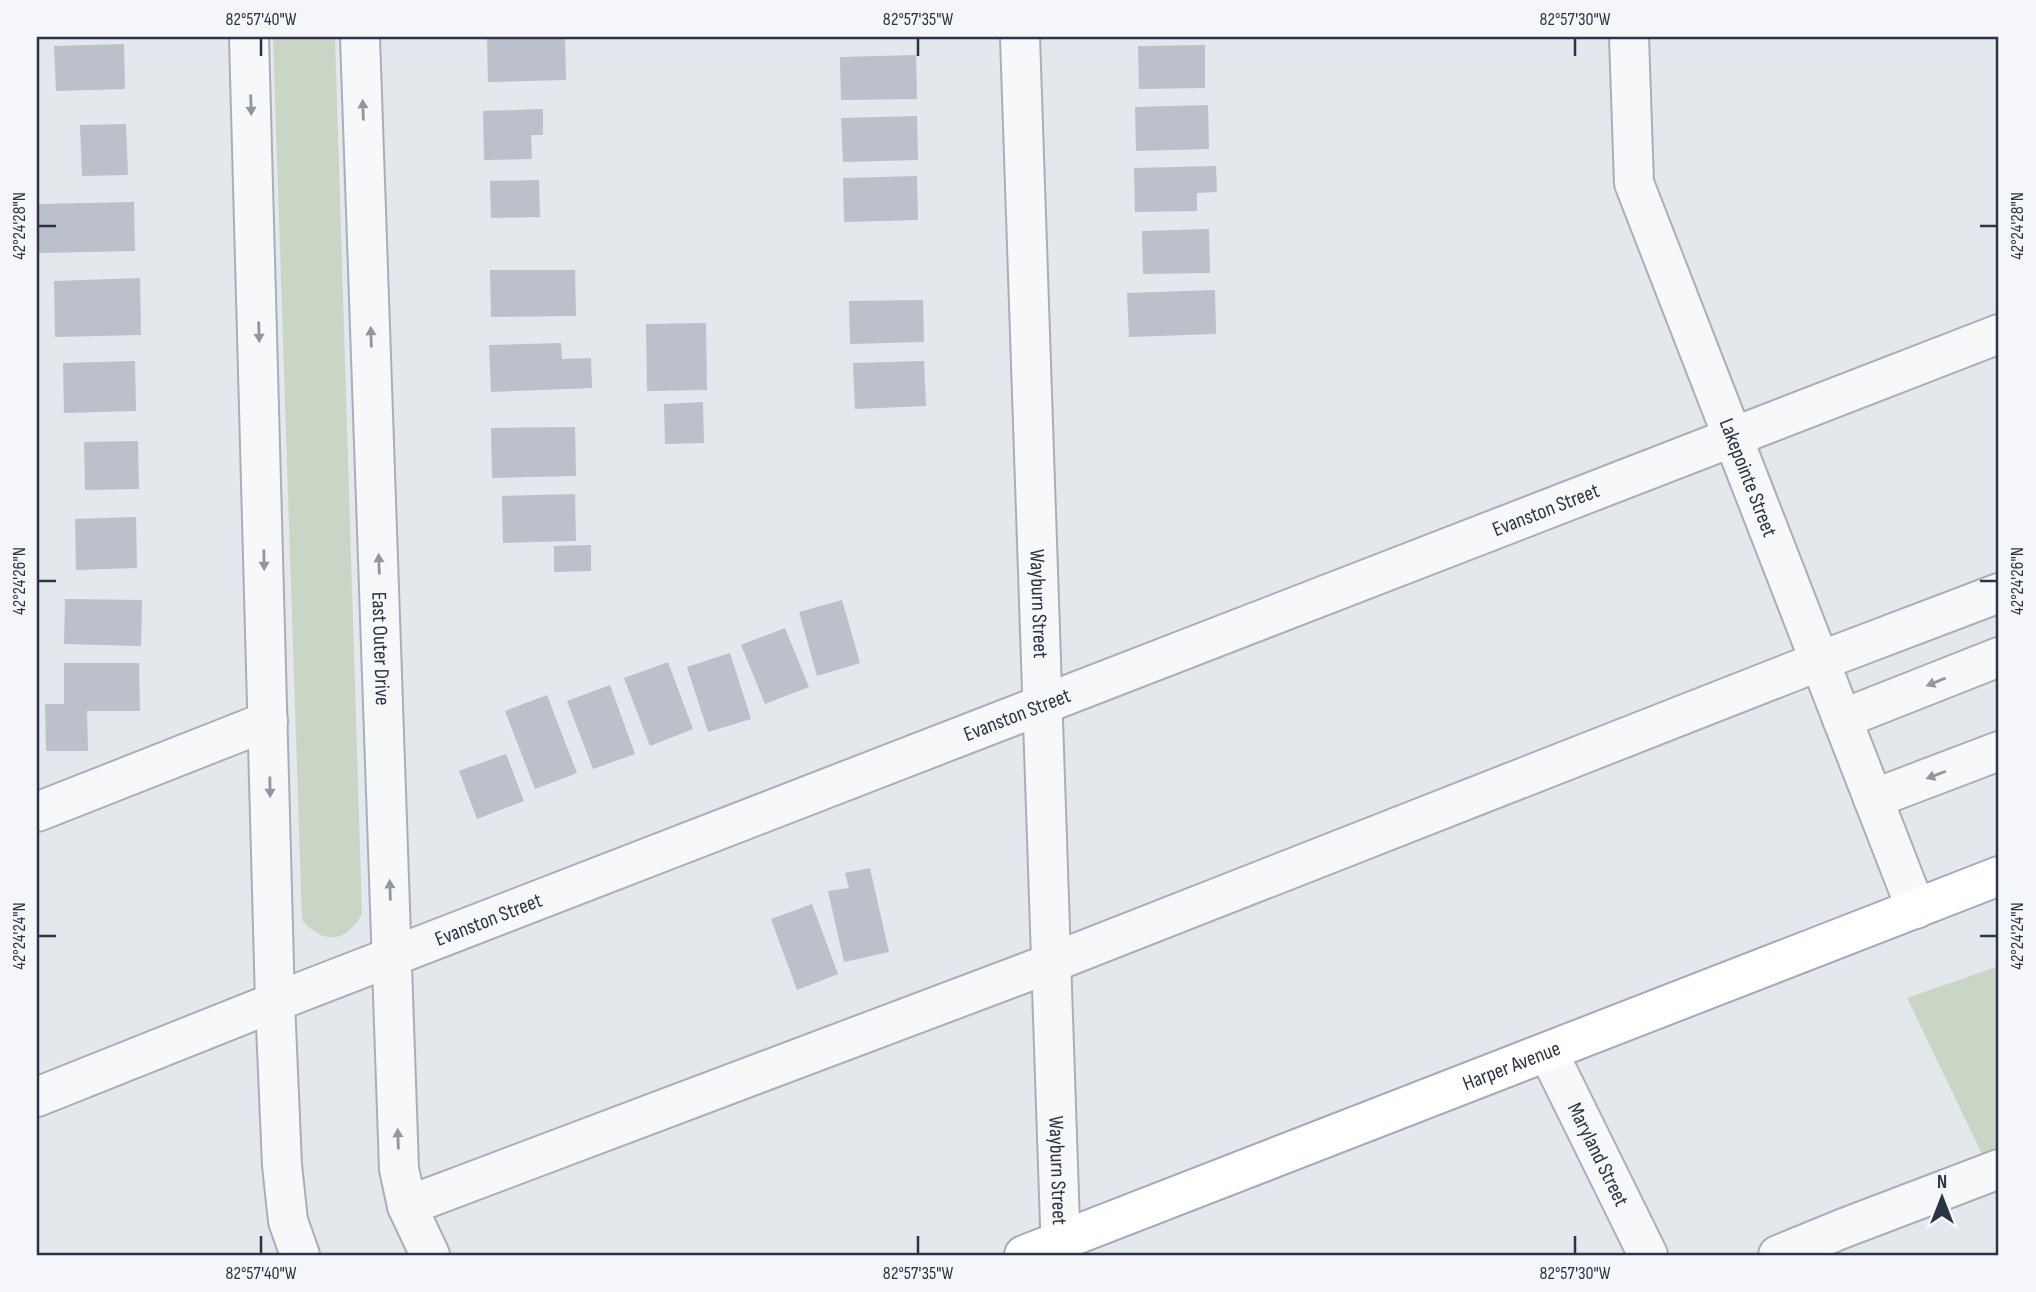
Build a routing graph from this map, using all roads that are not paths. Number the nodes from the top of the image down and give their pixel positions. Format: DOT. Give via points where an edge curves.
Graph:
graph roads {
  1 [pos="249,37"];
  2 [pos="360,37"];
  3 [pos="1020,37"];
  4 [pos="1629,37"];
  5 [pos="1999,334"];
  6 [pos="1732,436"];
  7 [pos="1999,593"];
  8 [pos="1999,657"];
  9 [pos="1820,661"];
  10 [pos="1042,706"];
  11 [pos="1842,719"];
  12 [pos="268,721"];
  13 [pos="1999,751"];
  14 [pos="1873,799"];
  15 [pos="37,812"];
  16 [pos="1999,876"];
  17 [pos="1916,909"];
  18 [pos="393,958"];
  19 [pos="1051,964"];
  20 [pos="275,1002"];
  21 [pos="1548,1052"];
  22 [pos="37,1097"];
  23 [pos="1999,1169"];
  24 [pos="407,1206"];
  25 [pos="1060,1248"];
  26 [pos="300,1255"];
  27 [pos="430,1255"];
  28 [pos="1024,1255"];
  29 [pos="1648,1255"];
  30 [pos="1778,1255"];
  1 -- 12 [label="street, one-way"];
  18 -- 2 [label="street, East Outer Drive, one-way"];
  3 -- 10 [label="street, Wayburn Street"];
  4 -- 6 [label="street, Lakepointe Street" via="1634,183"];
  5 -- 6 [label="street, Evanston Street"];
  6 -- 9 [label="street, Lakepointe Street"];
  6 -- 10 [label="street, Evanston Street"];
  7 -- 9 [label="street"];
  8 -- 11 [label="street, one-way"];
  9 -- 11 [label="street, Lakepointe Street"];
  9 -- 19 [label="street"];
  10 -- 18 [label="street, Evanston Street"];
  10 -- 19 [label="street, Wayburn Street"];
  11 -- 14 [label="street, Lakepointe Street"];
  12 -- 15 [label="street"];
  12 -- 20 [label="street, one-way"];
  13 -- 14 [label="street, one-way"];
  14 -- 17 [label="street, Lakepointe Street"];
  16 -- 17 [label="main road, Harper Avenue"];
  17 -- 21 [label="main road, Harper Avenue"];
  18 -- 20 [label="street, Evanston Street"];
  24 -- 18 [label="street, East Outer Drive, one-way" via="399,1169"];
  19 -- 24 [label="street"];
  19 -- 25 [label="street, Wayburn Street"];
  20 -- 22 [label="street, Evanston Street"];
  20 -- 26 [label="street" via="288,1221"];
  21 -- 25 [label="main road, Harper Avenue"];
  21 -- 29 [label="street, Maryland Street"];
  23 -- 30 [label="street"];
  24 -- 27 [label="street, East Outer Drive"];
  25 -- 28 [label="main road, Harper Avenue"];
}
